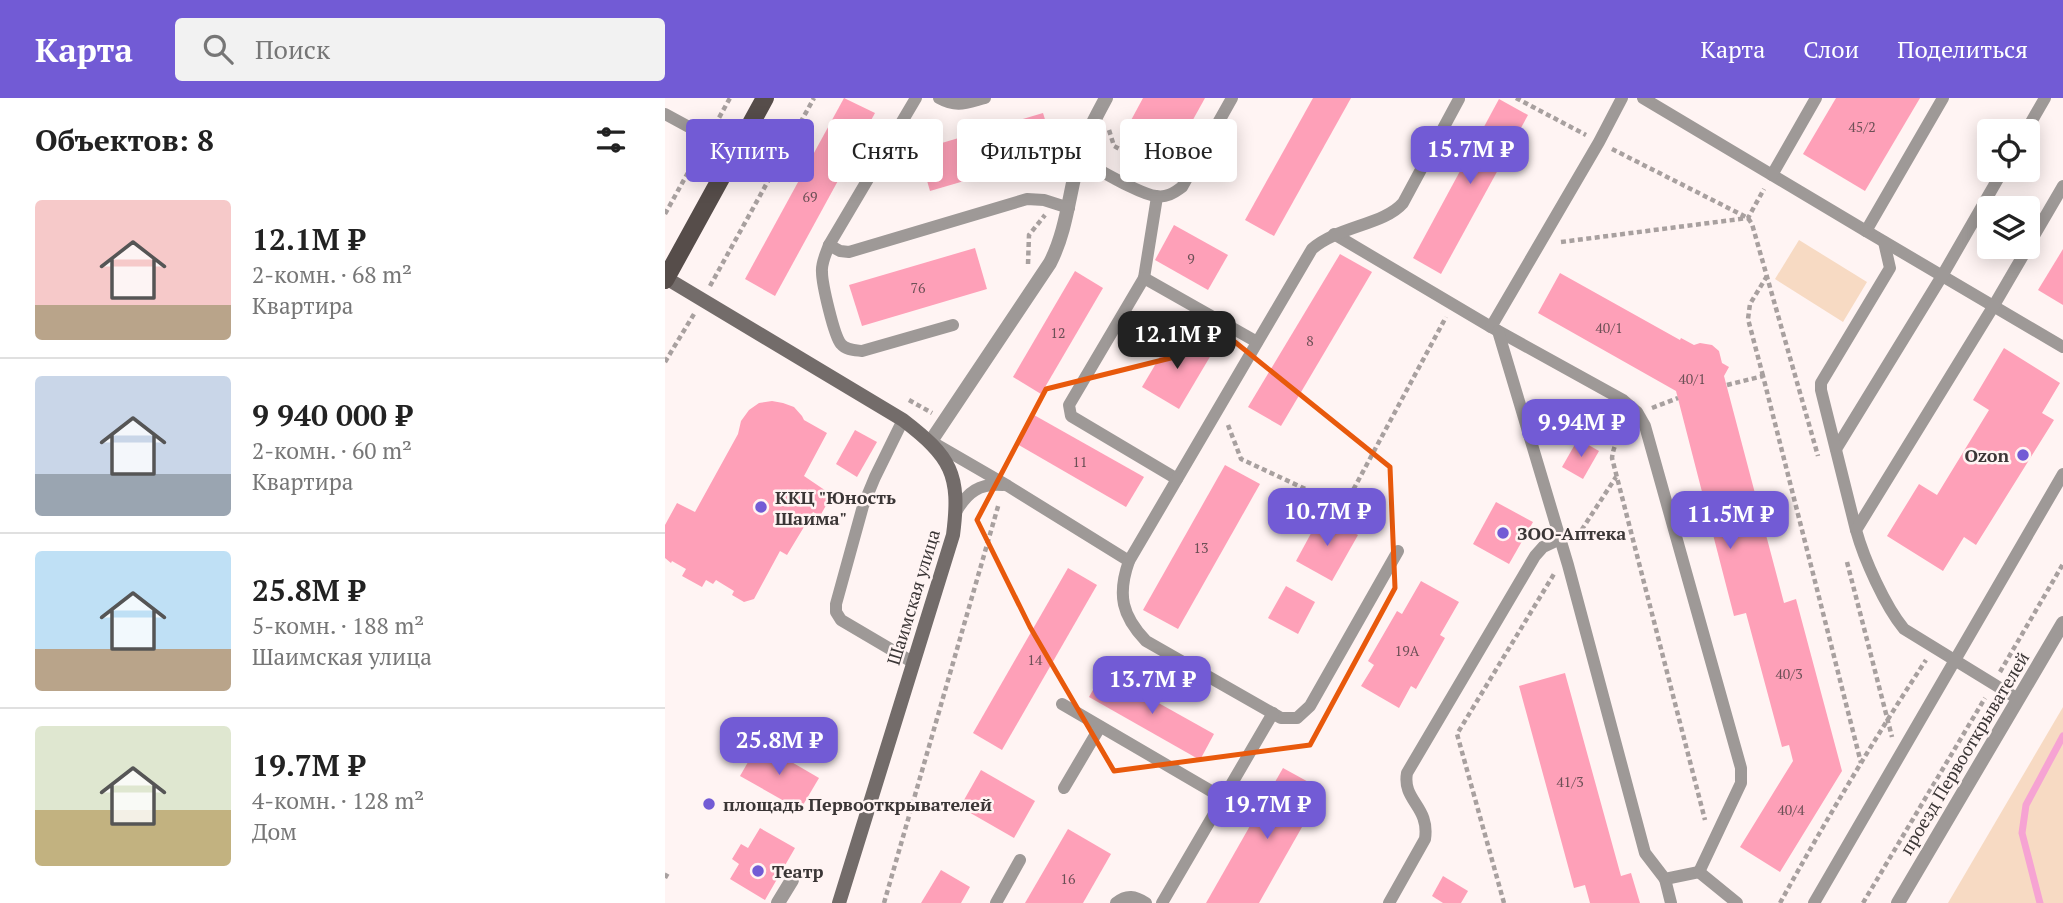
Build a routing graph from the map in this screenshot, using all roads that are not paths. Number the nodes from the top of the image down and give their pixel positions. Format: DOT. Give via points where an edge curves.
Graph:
graph roads {
  1 [pos="765,98"];
  2 [pos="916,98"];
  3 [pos="939,98"];
  4 [pos="985,98"];
  5 [pos="1106,98"];
  6 [pos="1232,98"];
  7 [pos="1622,98"];
  8 [pos="1643,98"];
  9 [pos="1817,98"];
  10 [pos="1943,98"];
  11 [pos="2045,98"];
  12 [pos="1459,99"];
  13 [pos="665,114"];
  14 [pos="753,119"];
  15 [pos="1095,119"];
  16 [pos="2033,119"];
  17 [pos="686,125"];
  18 [pos="1106,173"];
  19 [pos="1772,175"];
  20 [pos="718,182"];
  21 [pos="1074,182"];
  22 [pos="1996,182"];
  23 [pos="2063,186"];
  24 [pos="1157,197"];
  25 [pos="1069,208"];
  26 [pos="2040,225"];
  27 [pos="1866,231"];
  28 [pos="1334,234"];
  29 [pos="1884,242"];
  30 [pos="829,245"];
  31 [pos="2021,259"];
  32 [pos="1942,276"];
  33 [pos="1144,278"];
  34 [pos="665,279"];
  35 [pos="1993,307"];
  36 [pos="953,325"];
  37 [pos="1495,329"];
  38 [pos="1257,342"];
  39 [pos="2063,348"];
  40 [pos="903,420"];
  41 [pos="931,442"];
  42 [pos="1836,449"];
  43 [pos="2063,474"];
  44 [pos="1177,479"];
  45 [pos="1008,486"];
  46 [pos="956,512"];
  47 [pos="1856,530"];
  48 [pos="1560,540"];
  49 [pos="1398,551"];
  50 [pos="1129,561"];
  51 [pos="2063,623"];
  52 [pos="1954,659"];
  53 [pos="914,663"];
  54 [pos="2018,699"];
  55 [pos="1062,705"];
  56 [pos="1273,713"];
  57 [pos="1100,727"];
  58 [pos="1064,788"];
  59 [pos="1223,798"];
  60 [pos="1020,860"];
  61 [pos="1699,872"];
  62 [pos="1665,879"];
  63 [pos="792,880"];
  64 [pos="778,903"];
  65 [pos="839,903"];
  66 [pos="996,903"];
  67 [pos="1116,903"];
  68 [pos="1146,903"];
  69 [pos="1162,903"];
  70 [pos="1389,903"];
  71 [pos="1671,903"];
  72 [pos="1737,903"];
  73 [pos="1814,903"];
  74 [pos="1898,903"];
  1 -- 14 [label="main road"];
  2 -- 30 [label="lane"];
  3 -- 4 [label="lane" via="961,104"];
  5 -- 15 [label="street"];
  6 -- 24 [label="lane" via="1182,187"];
  7 -- 37 [label="lane"];
  8 -- 19 [label="lane"];
  9 -- 19 [label="lane"];
  10 -- 27 [label="lane"];
  11 -- 16 [label="lane"];
  12 -- 28 [label="lane" via="1403,203 1395,211"];
  13 -- 17 [label="lane"];
  18 -- 24 [label="lane"];
  19 -- 27 [label="lane"];
  20 -- 34 [label="main road"];
  21 -- 25 [label="street"];
  22 -- 32 [label="lane"];
  23 -- 26 [label="lane"];
  24 -- 33 [label="lane"];
  25 -- 30 [label="lane" via="1027,199 849,252"];
  25 -- 41 [label="street" via="1050,263"];
  27 -- 29 [label="lane"];
  28 -- 37 [label="lane"];
  28 -- 38 [label="lane" via="1312,249"];
  29 -- 32 [label="lane"];
  29 -- 42 [label="lane" via="1890,268 1821,383"];
  30 -- 36 [label="lane" via="821,272 841,345 862,351"];
  31 -- 35 [label="lane"];
  32 -- 35 [label="lane"];
  32 -- 42 [label="lane"];
  33 -- 38 [label="lane"];
  33 -- 44 [label="lane" via="1069,405 1071,416"];
  34 -- 40 [label="main road, Шаимская улица"];
  35 -- 39 [label="lane"];
  35 -- 47 [label="lane"];
  37 -- 48 [label="lane"];
  37 -- 61 [label="lane" via="1623,400 1637,412 1648,439 1741,768 1741,783"];
  38 -- 44 [label="lane"];
  40 -- 41 [label="main road, Шаимская улица"];
  40 -- 53 [label="lane" via="863,506 836,612 841,620"];
  41 -- 45 [label="lane"];
  41 -- 46 [label="main road, Шаимская улица" via="950,469"];
  42 -- 47 [label="lane"];
  43 -- 52 [label="lane"];
  44 -- 50 [label="lane"];
  45 -- 46 [label="lane" via="975,489"];
  45 -- 50 [label="lane"];
  46 -- 53 [label="main road, Шаимская улица"];
  47 -- 52 [label="lane" via="1894,617 1904,629"];
  48 -- 62 [label="lane" via="1644,853"];
  48 -- 70 [label="lane" via="1535,556 1407,772 1407,789 1427,828"];
  49 -- 56 [label="lane" via="1305,713 1289,719"];
  50 -- 56 [label="lane" via="1122,592 1125,613 1146,641"];
  51 -- 54 [label="street, проезд Первооткрывателей"];
  52 -- 54 [label="lane"];
  52 -- 73 [label="lane"];
  53 -- 65 [label="main road, Шаимская улица"];
  54 -- 74 [label="street, проезд Первооткрывателей"];
  55 -- 57 [label="lane"];
  56 -- 59 [label="lane"];
  57 -- 58 [label="lane"];
  57 -- 59 [label="lane"];
  59 -- 69 [label="lane"];
  60 -- 66 [label="lane"];
  61 -- 62 [label="lane"];
  61 -- 72 [label="lane"];
  62 -- 71 [label="lane"];
  63 -- 64 [label="street"];
  67 -- 68 [label="lane" via="1133,897"];
}
